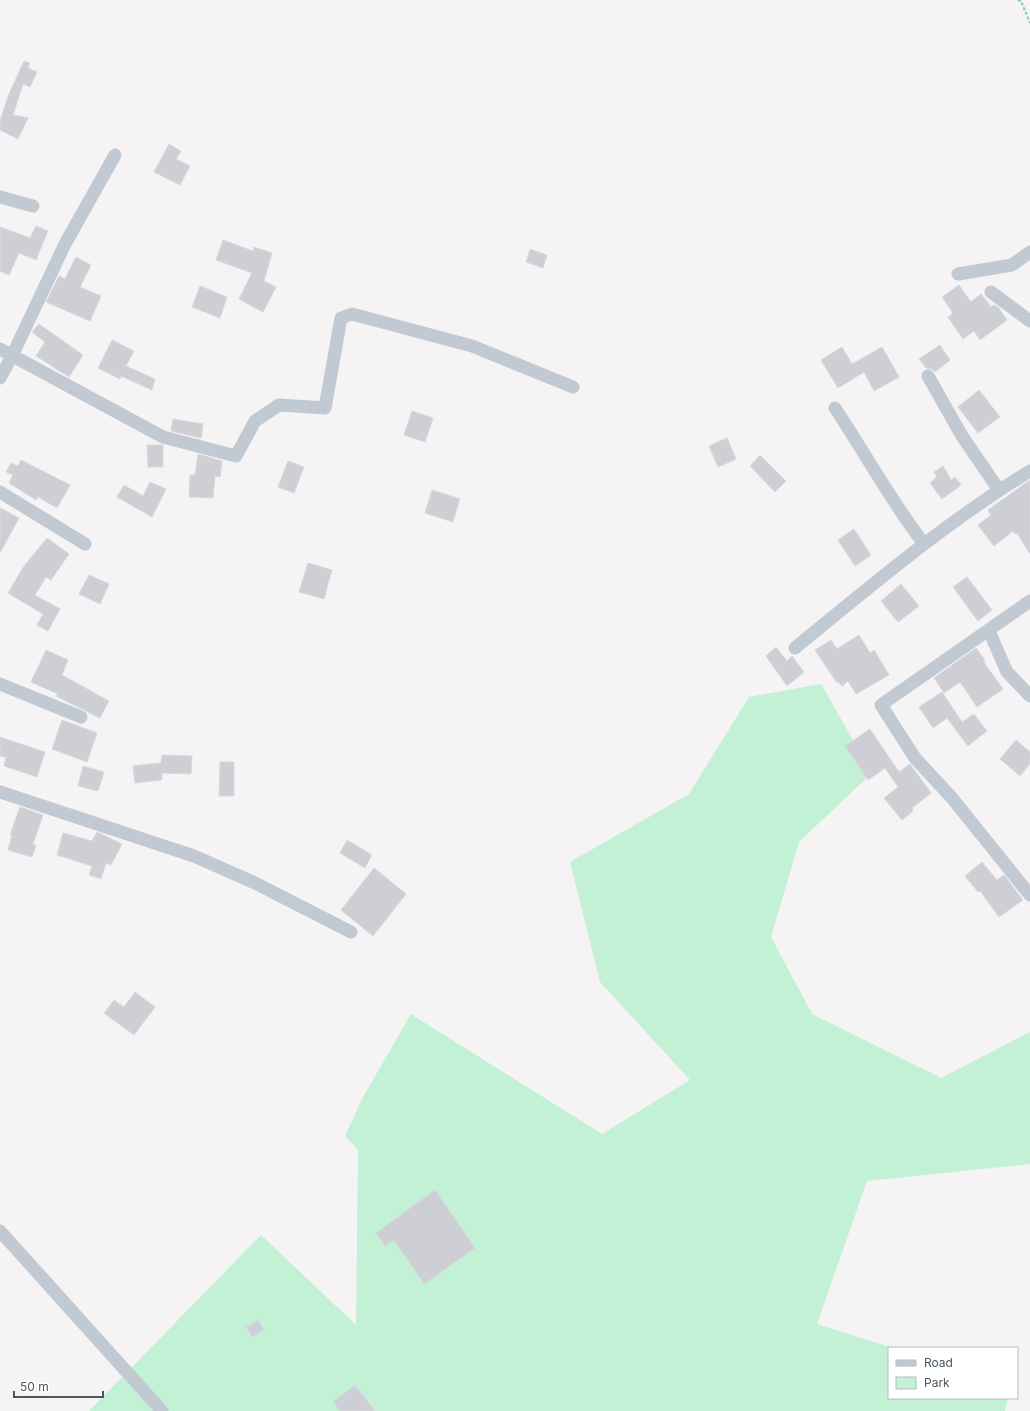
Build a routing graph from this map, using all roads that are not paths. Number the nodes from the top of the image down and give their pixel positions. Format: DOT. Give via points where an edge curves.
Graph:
graph roads {
  1 [pos="115,156"];
  2 [pos="0,197"];
  3 [pos="33,206"];
  4 [pos="1030,252"];
  5 [pos="958,274"];
  6 [pos="991,292"];
  7 [pos="1030,322"];
  8 [pos="0,349"];
  9 [pos="12,356"];
  10 [pos="928,376"];
  11 [pos="0,378"];
  12 [pos="573,387"];
  13 [pos="835,408"];
  14 [pos="1030,471"];
  15 [pos="999,490"];
  16 [pos="0,492"];
  17 [pos="85,544"];
  18 [pos="924,544"];
  19 [pos="1030,602"];
  20 [pos="989,632"];
  21 [pos="794,648"];
  22 [pos="0,684"];
  23 [pos="1030,696"];
  24 [pos="82,717"];
  25 [pos="0,792"];
  26 [pos="1030,895"];
  27 [pos="351,932"];
  28 [pos="0,1231"];
  29 [pos="162,1411"];
  1 -- 9 [label="street" via="65,244"];
  2 -- 3 [label="street"];
  4 -- 5 [label="street" via="1012,265"];
  6 -- 7 [label="street"];
  8 -- 9 [label="street"];
  9 -- 11 [label="street"];
  9 -- 12 [label="street" via="163,437 236,456 256,421 279,405 325,408 341,318 352,314 472,346"];
  10 -- 15 [label="street" via="962,436"];
  13 -- 18 [label="street" via="902,516"];
  14 -- 15 [label="street"];
  15 -- 18 [label="street"];
  16 -- 17 [label="street"];
  18 -- 21 [label="street"];
  19 -- 20 [label="street"];
  20 -- 23 [label="street" via="1007,672"];
  20 -- 26 [label="street" via="881,705 915,758 952,798"];
  22 -- 24 [label="street"];
  25 -- 27 [label="street" via="194,856 255,883"];
  28 -- 29 [label="street"];
}
